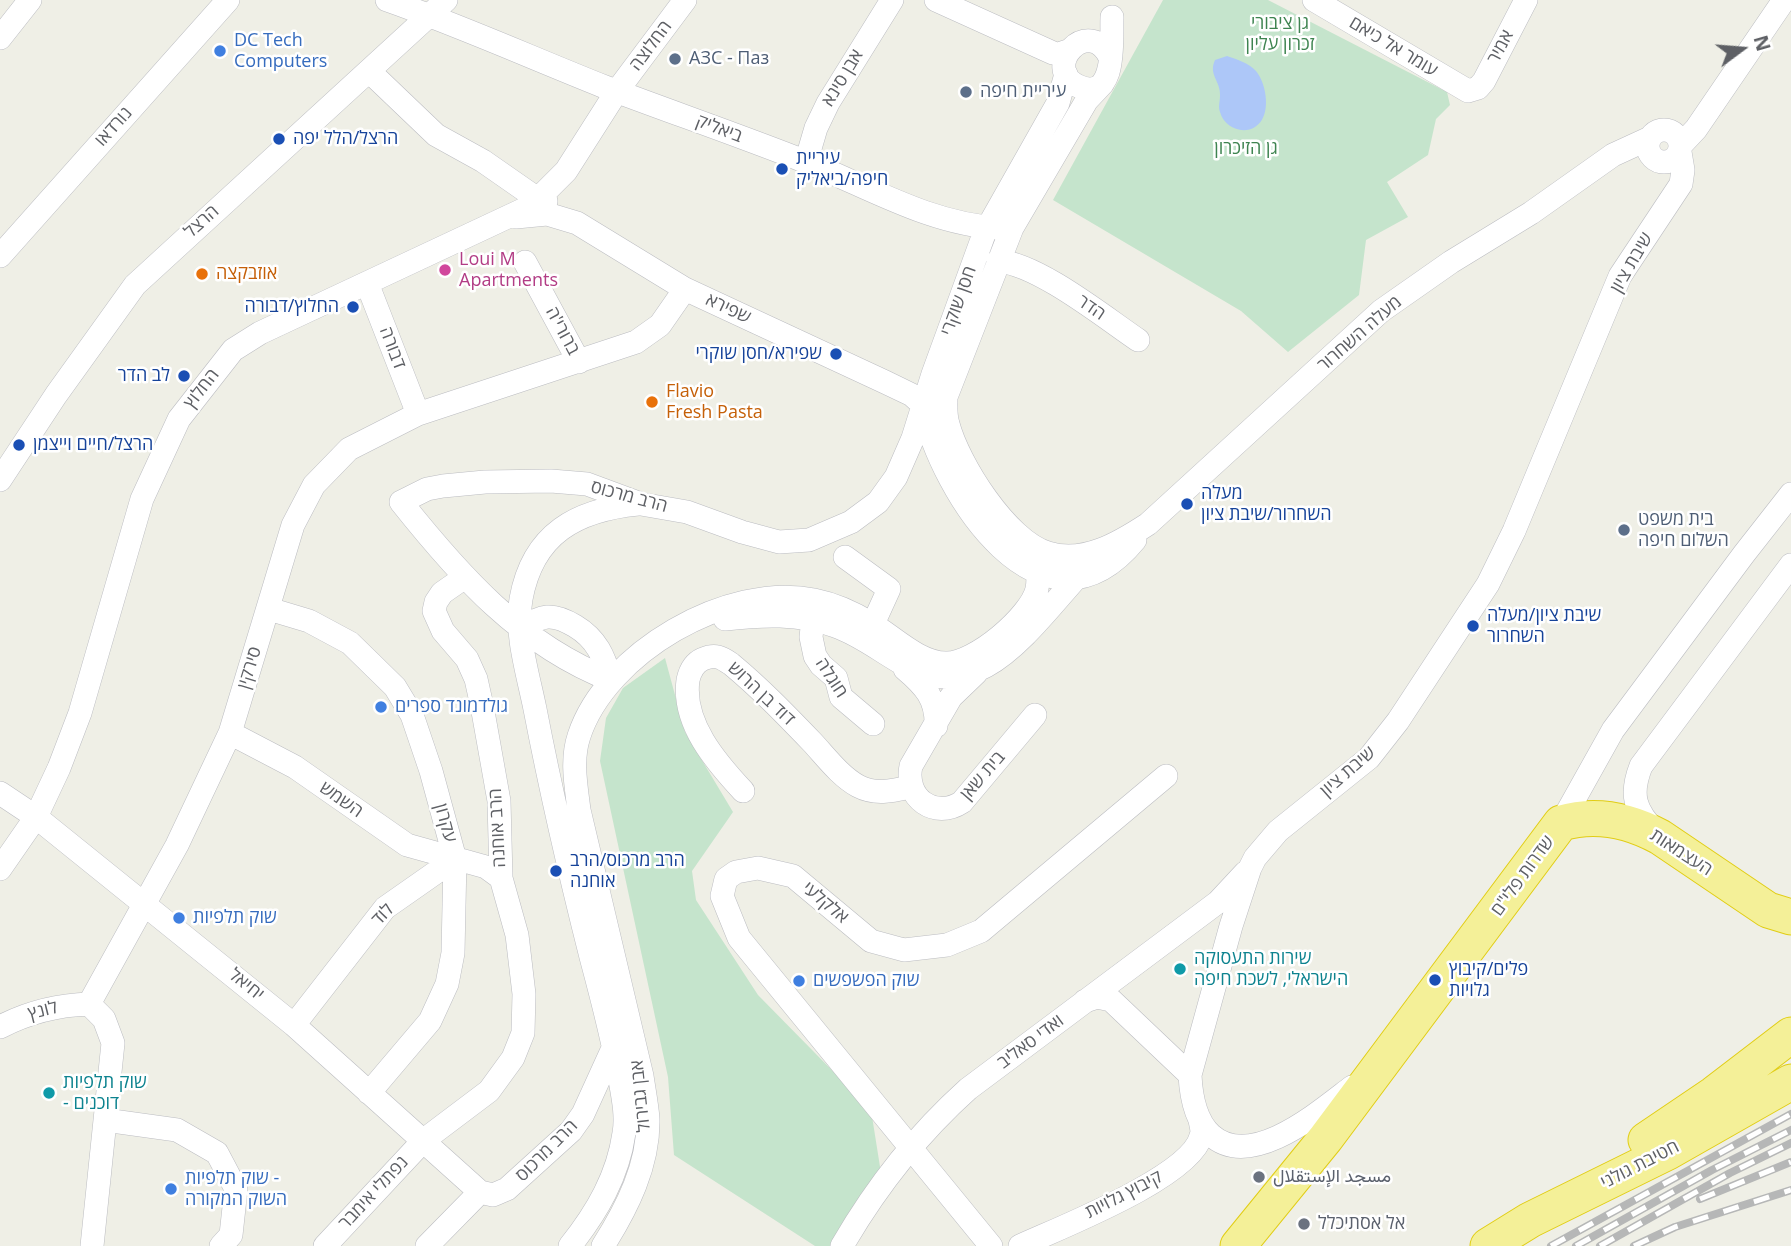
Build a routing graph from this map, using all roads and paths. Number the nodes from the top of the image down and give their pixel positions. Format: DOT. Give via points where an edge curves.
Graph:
graph roads {
  1 [pos="30,0"];
  2 [pos="228,0"];
  3 [pos="387,0"];
  4 [pos="685,0"];
  5 [pos="892,0"];
  6 [pos="936,0"];
  7 [pos="1314,0"];
  8 [pos="1526,0"];
  9 [pos="1784,0"];
  10 [pos="438,7"];
  11 [pos="1118,9"];
  12 [pos="0,38"];
  13 [pos="1074,55"];
  14 [pos="1110,57"];
  15 [pos="369,71"];
  16 [pos="1103,83"];
  17 [pos="1472,89"];
  18 [pos="617,91"];
  19 [pos="1665,151"];
  20 [pos="806,162"];
  21 [pos="547,194"];
  22 [pos="509,218"];
  23 [pos="941,218"];
  24 [pos="577,223"];
  25 [pos="1015,223"];
  26 [pos="987,227"];
  27 [pos="0,256"];
  28 [pos="974,259"];
  29 [pos="998,261"];
  30 [pos="525,262"];
  31 [pos="1044,277"];
  32 [pos="367,283"];
  33 [pos="685,289"];
  34 [pos="1138,340"];
  35 [pos="579,362"];
  36 [pos="933,374"];
  37 [pos="886,382"];
  38 [pos="934,407"];
  39 [pos="418,414"];
  40 [pos="0,480"];
  41 [pos="1791,494"];
  42 [pos="641,503"];
  43 [pos="851,522"];
  44 [pos="1148,524"];
  45 [pos="1028,544"];
  46 [pos="845,557"];
  47 [pos="1791,565"];
  48 [pos="1038,575"];
  49 [pos="465,577"];
  50 [pos="1077,577"];
  51 [pos="269,609"];
  52 [pos="813,619"];
  53 [pos="873,624"];
  54 [pos="683,626"];
  55 [pos="520,629"];
  56 [pos="895,661"];
  57 [pos="986,666"];
  58 [pos="611,680"];
  59 [pos="1035,715"];
  60 [pos="873,724"];
  61 [pos="936,726"];
  62 [pos="230,733"];
  63 [pos="1166,776"];
  64 [pos="910,787"];
  65 [pos="743,791"];
  66 [pos="0,793"];
  67 [pos="36,817"];
  68 [pos="1561,823"];
  69 [pos="1660,837"];
  70 [pos="455,859"];
  71 [pos="1250,868"];
  72 [pos="0,869"];
  73 [pos="501,878"];
  74 [pos="145,905"];
  75 [pos="1791,917"];
  76 [pos="1085,1002"];
  77 [pos="89,1004"];
  78 [pos="295,1024"];
  79 [pos="0,1027"];
  80 [pos="1791,1035"];
  81 [pos="1399,1042"];
  82 [pos="614,1046"];
  83 [pos="1191,1075"];
  84 [pos="1791,1082"];
  85 [pos="369,1093"];
  86 [pos="105,1120"];
  87 [pos="1200,1121"];
  88 [pos="892,1124"];
  89 [pos="424,1140"];
  90 [pos="912,1147"];
  91 [pos="894,1171"];
  92 [pos="480,1192"];
  93 [pos="1531,1220"];
  94 [pos="92,1246"];
  95 [pos="221,1246"];
  96 [pos="325,1246"];
  97 [pos="427,1246"];
  98 [pos="570,1246"];
  99 [pos="603,1246"];
  100 [pos="842,1246"];
  101 [pos="990,1246"];
  102 [pos="1020,1246"];
  103 [pos="1238,1246"];
  104 [pos="1488,1246"];
  1 -- 12 [label="street"];
  2 -- 27 [label="street, נורדאו"];
  3 -- 10 [label="street, ביאליק"];
  4 -- 18 [label="street, החלוצה"];
  5 -- 20 [label="street, אבן סינא" via="828,103"];
  6 -- 13 [label="street" via="1053,53"];
  7 -- 17 [label="street, עומר אל כיאם" via="1462,89"];
  8 -- 17 [label="street, אמיר" via="1484,80"];
  9 -- 19 [label="street" via="1696,129"];
  10 -- 15 [label="street, הרצל"];
  10 -- 18 [label="street, ביאליק"];
  11 -- 13 [label="street, חסן שוקרי"];
  11 -- 14 [label="street, חסן שוקרי"];
  13 -- 14 [label="street" via="1104,47"];
  13 -- 16 [label="street" via="1075,85 1097,87"];
  13 -- 26 [label="street, חסן שוקרי" via="1058,103"];
  14 -- 16 [label="street" via="1110,71"];
  15 -- 21 [label="street" via="436,135"];
  15 -- 40 [label="street, הרצל" via="135,285"];
  16 -- 25 [label="street, חסן שוקרי" via="1087,100"];
  18 -- 20 [label="street, ביאליק"];
  18 -- 21 [label="street, החלוץ"];
  19 -- 44 [label="street, מעלה השחרור" via="1613,155 1381,312"];
  19 -- 71 [label="street, שיבת ציון" via="1683,161 1683,177 1620,275 1489,584 1398,721 1368,758 1278,831"];
  20 -- 23 [label="street, ביאליק"];
  21 -- 22 [label="street, החלוץ"];
  21 -- 24 [label="street, שפירא" via="556,191"];
  22 -- 24 [label="street, שפירא" via="547,214"];
  22 -- 32 [label="street, החלוץ"];
  23 -- 26 [label="street, ביאליק"];
  23 -- 28 [label="street" via="964,236"];
  24 -- 33 [label="street, שפירא"];
  25 -- 26 [label="street, ביאליק"];
  25 -- 29 [label="street, חסן שוקרי"];
  25 -- 31 [label="street, הדר" via="1025,256"];
  26 -- 28 [label="street, חסן שוקרי"];
  28 -- 36 [label="street, חסן שוקרי"];
  29 -- 31 [label="street, הדר"];
  29 -- 38 [label="street, חסן שוקרי" via="950,385"];
  30 -- 35 [label="street, ברורי'ה"];
  31 -- 34 [label="street, הדר"];
  32 -- 39 [label="street, דבורה"];
  32 -- 67 [label="street, החלוץ" via="260,333 233,351 180,419 142,499 80,713"];
  33 -- 35 [label="street, סירקין" via="649,334"];
  33 -- 37 [label="street, שפירא"];
  35 -- 39 [label="street, סירקין"];
  36 -- 37 [label="street"];
  36 -- 38 [label="street, חסן שוקרי"];
  37 -- 38 [label="street, שפירא"];
  38 -- 43 [label="street, חסן שוקרי" via="913,438 889,490"];
  38 -- 45 [label="street" via="948,425 966,466"];
  38 -- 48 [label="street" via="936,448 974,515 1012,557"];
  39 -- 51 [label="street, סירקין" via="349,449 314,485 293,525"];
  41 -- 68 [label="street, שדרות פלי\"ם" via="1614,730"];
  42 -- 43 [label="street, הרב מרכוס" via="687,512 779,542 808,540"];
  42 -- 49 [label="street, הרב מרכוס" via="587,484 528,481 443,486 401,502"];
  42 -- 55 [label="street" via="587,513 551,538 526,579"];
  44 -- 45 [label="street, מעלה השחרור" via="1112,546 1083,554 1049,554"];
  44 -- 50 [label="street, מעלה השחרור" via="1110,565"];
  45 -- 48 [label="street"];
  46 -- 53 [label="street" via="889,589"];
  47 -- 69 [label="street" via="1641,766 1634,783 1637,805"];
  48 -- 50 [label="street, מעלה השחרור"];
  48 -- 53 [label="street" via="1033,600 1015,621 986,646 956,662 921,656"];
  49 -- 55 [label="street"];
  49 -- 73 [label="street, הרב אוחנה" via="442,593 434,611 475,679 499,801"];
  50 -- 57 [label="street" via="1038,621"];
  51 -- 62 [label="street, סירקין"];
  51 -- 70 [label="street, עקרון" via="309,621 350,643 395,687 420,737"];
  52 -- 54 [label="street" via="758,616"];
  52 -- 56 [label="street" via="850,632"];
  52 -- 60 [label="street, חוגלה" via="815,656 836,678 841,697"];
  53 -- 54 [label="street" via="834,605 778,597 736,605"];
  54 -- 58 [label="street" via="638,653"];
  55 -- 58 [label="street" via="560,656"];
  55 -- 58 [label="street" via="536,619 564,619 597,645"];
  55 -- 82 [label="street" via="545,760"];
  56 -- 57 [label="street" via="943,677 969,674"];
  56 -- 61 [label="street" via="933,699"];
  57 -- 61 [label="street" via="956,692"];
  58 -- 99 [label="street, אבן גבירול" via="578,737 574,768 579,810 630,1020 648,1120 635,1184"];
  59 -- 64 [label="street, בית שאן" via="970,795 954,808 931,806"];
  61 -- 64 [label="street" via="911,766"];
  62 -- 70 [label="street, השמש" via="295,767 407,845"];
  62 -- 74 [label="street, סירקין"];
  63 -- 88 [label="street, אלקלעי" via="981,930 947,945 904,950 871,941 793,876 758,868 726,879 722,896 739,938"];
  64 -- 65 [label="street, דוד בן הרוש" via="877,792 859,786 744,675 721,656 709,656 697,662 690,673 690,711 716,762"];
  66 -- 67 [label="street, יחיאל"];
  67 -- 72 [label="street, החלוץ"];
  67 -- 74 [label="street, יחיאל"];
  68 -- 69 [label="highway, העצמאות" via="1606,818"];
  68 -- 81 [label="highway, שדרות פלי\"ם"];
  69 -- 75 [label="highway, העצמאות" via="1768,909"];
  70 -- 73 [label="street" via="486,867"];
  70 -- 78 [label="street, לוד" via="385,908"];
  70 -- 85 [label="street, עקרון" via="453,953 447,984 430,1021"];
  71 -- 76 [label="street, ואדי סאליב" via="1210,908"];
  71 -- 83 [label="street, שיבת ציון"];
  73 -- 89 [label="street, הרב אוחנה" via="517,935 523,1033 513,1058 489,1091"];
  74 -- 77 [label="street, סירקין"];
  74 -- 78 [label="street, יחיאל"];
  76 -- 83 [label="street" via="1097,997 1111,1000"];
  76 -- 90 [label="street, ואדי סאליב" via="968,1089"];
  77 -- 79 [label="street, לונץ" via="44,1009"];
  77 -- 86 [label="street" via="104,1019 113,1043"];
  78 -- 85 [label="street, יחיאל"];
  80 -- 93 [label="highway"];
  81 -- 87 [label="street" via="1356,1084 1270,1140 1236,1148 1214,1138"];
  81 -- 103 [label="highway, שדרות פלי\"ם"];
  82 -- 92 [label="street, הרב מרכוס" via="571,1131 507,1189 493,1195"];
  82 -- 98 [label="street, אבן גבירול" via="625,1132 605,1195"];
  83 -- 87 [label="street, שיבת ציון"];
  84 -- 93 [label="highway, חטיבת גולני" via="1668,1152"];
  85 -- 89 [label="street, יחיאל"];
  86 -- 94 [label="street"];
  86 -- 95 [label="street" via="177,1130 217,1153 236,1189 231,1235"];
  87 -- 102 [label="street, קיבוץ גלויות" via="1198,1143 1168,1173"];
  88 -- 90 [label="street"];
  88 -- 91 [label="street" via="897,1154"];
  89 -- 92 [label="street, יחיאל"];
  89 -- 96 [label="street, נפתלי אימבר"];
  90 -- 91 [label="street, ואדי סאליב"];
  90 -- 101 [label="street"];
  91 -- 100 [label="street, ואדי סאליב"];
  92 -- 97 [label="street"];
  93 -- 104 [label="highway, חטיבת גולני"];
}
